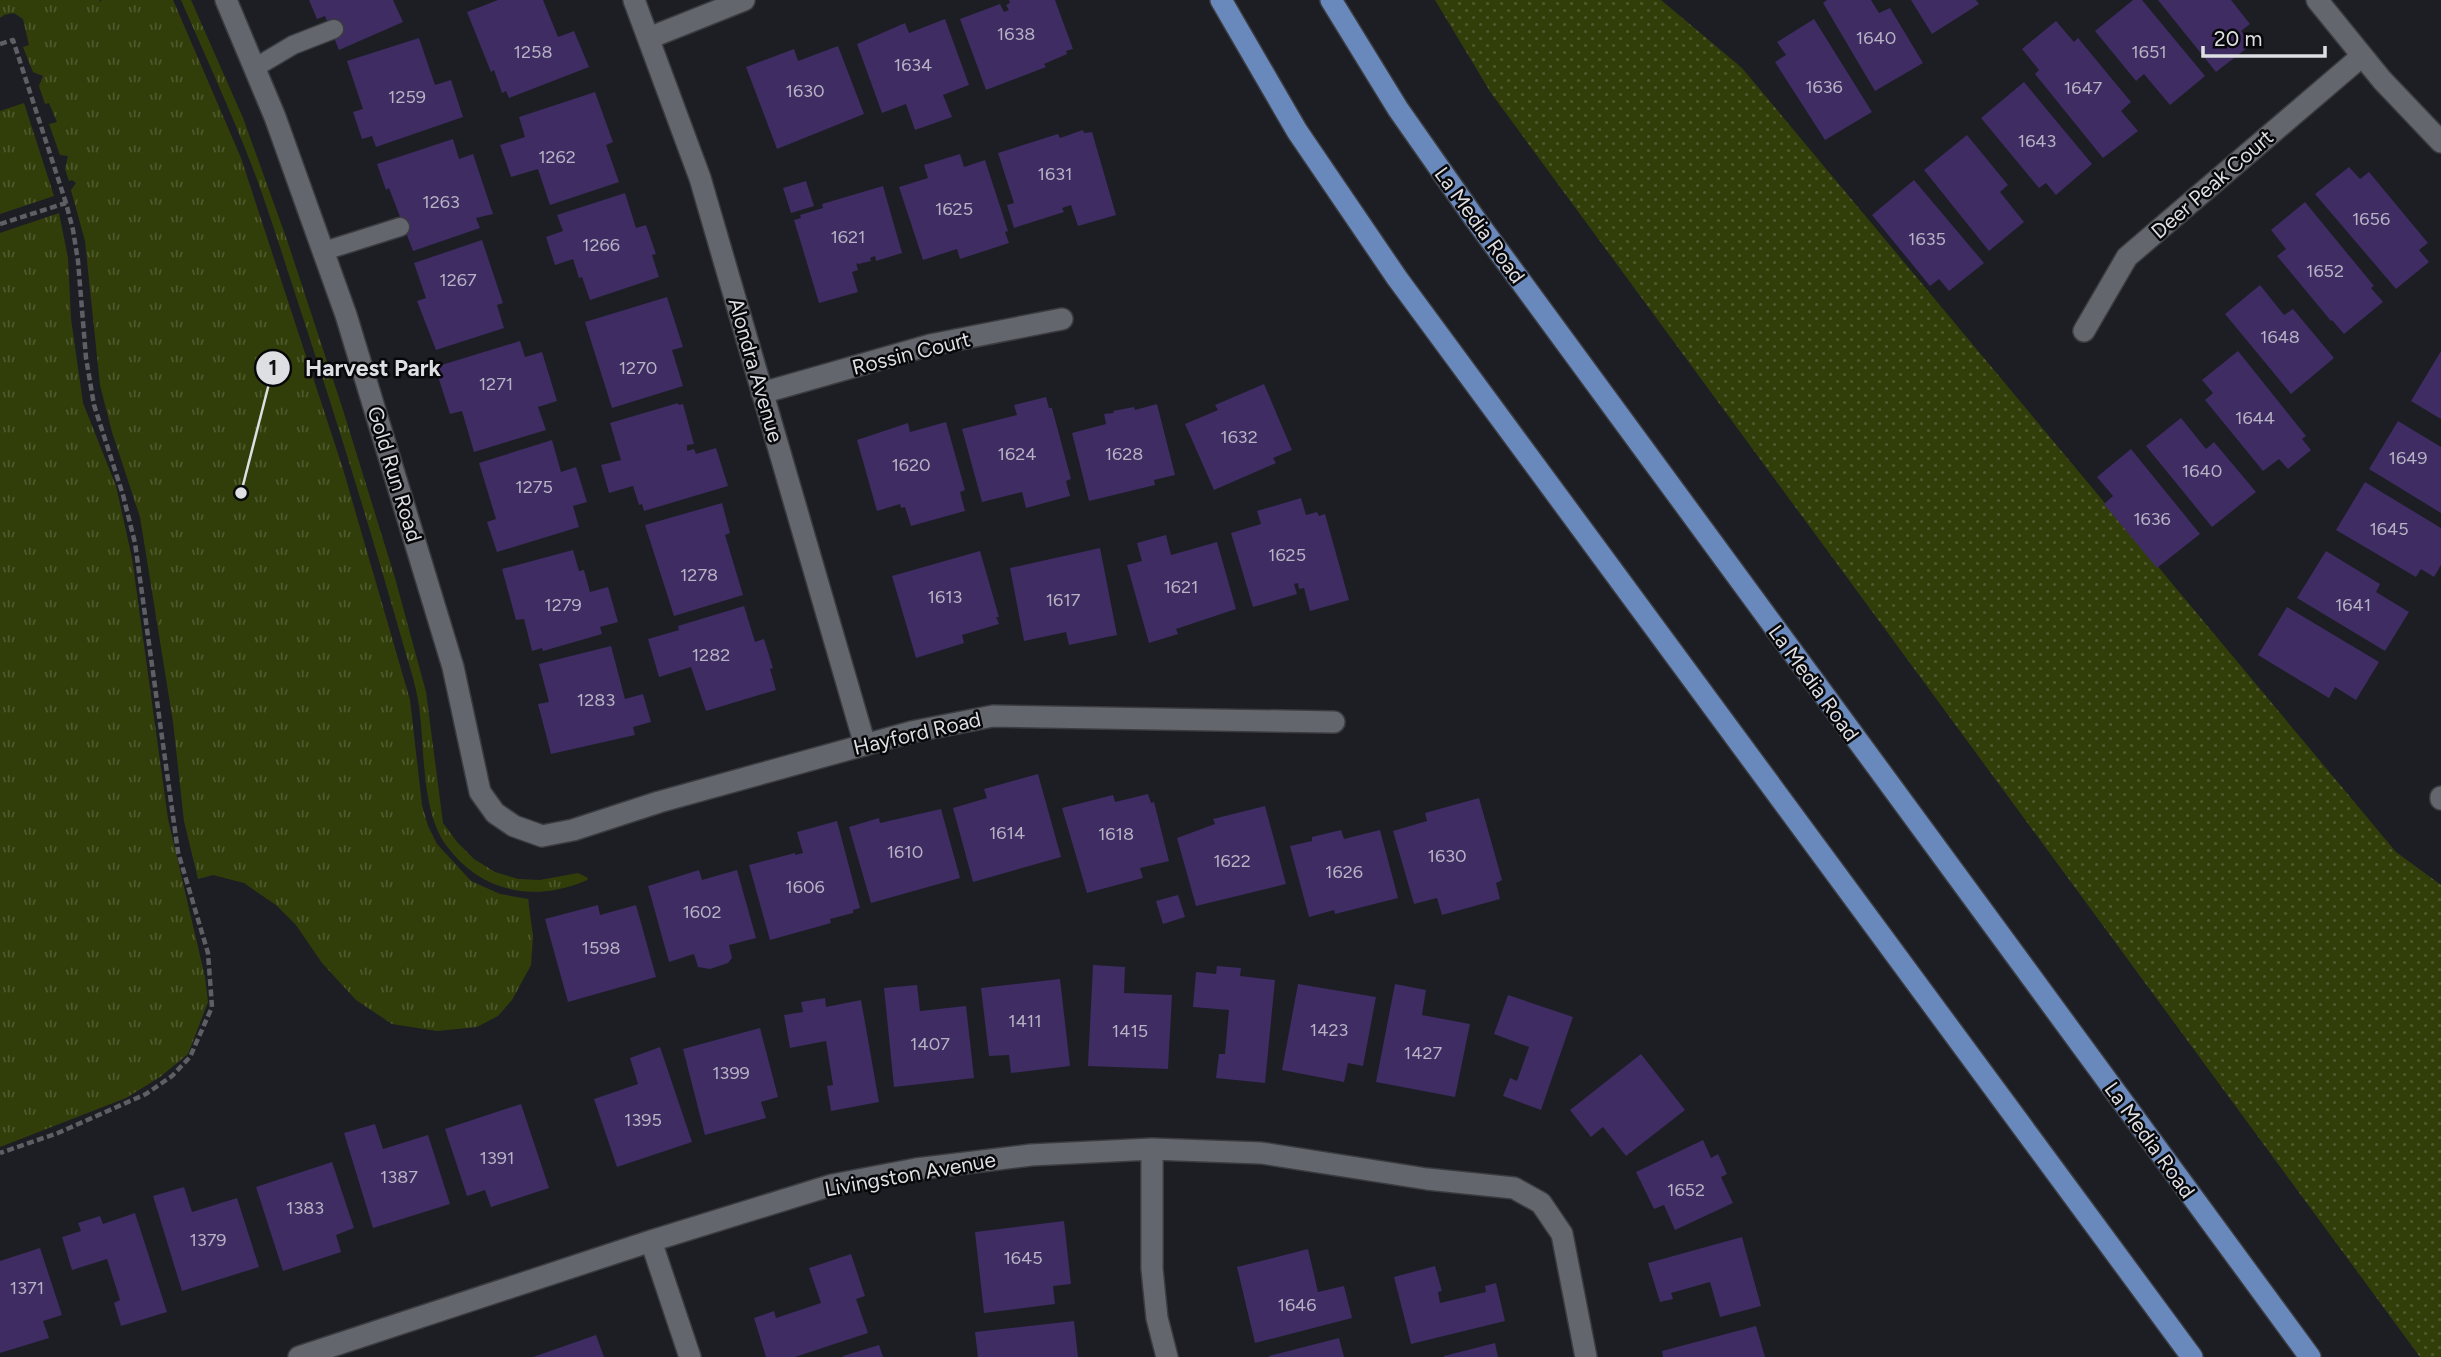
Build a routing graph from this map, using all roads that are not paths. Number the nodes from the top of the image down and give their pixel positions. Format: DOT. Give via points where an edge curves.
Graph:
graph roads {
  1 [pos="226,0"];
  2 [pos="634,0"];
  3 [pos="744,0"];
  4 [pos="1222,0"];
  5 [pos="1331,0"];
  6 [pos="2317,0"];
  7 [pos="334,29"];
  8 [pos="649,38"];
  9 [pos="2362,56"];
  10 [pos="256,67"];
  11 [pos="2441,142"];
  12 [pos="400,227"];
  13 [pos="324,251"];
  14 [pos="1062,319"];
  15 [pos="2084,331"];
  16 [pos="762,393"];
  17 [pos="1334,722"];
  18 [pos="865,745"];
  19 [pos="514,826"];
  20 [pos="1152,1149"];
  21 [pos="651,1241"];
  22 [pos="299,1357"];
  23 [pos="690,1357"];
  24 [pos="1167,1357"];
  25 [pos="1586,1357"];
  26 [pos="2192,1357"];
  27 [pos="2310,1357"];
  1 -- 10 [label="street, Gold Run Road"];
  2 -- 8 [label="street, Alondra Avenue"];
  3 -- 8 [label="street"];
  4 -- 26 [label="main road" via="1297,131 1397,278"];
  5 -- 27 [label="main road, La Media Road" via="1398,109 1475,219"];
  6 -- 9 [label="street"];
  7 -- 10 [label="lane" via="293,45"];
  8 -- 16 [label="street, Alondra Avenue" via="699,178"];
  9 -- 11 [label="street"];
  9 -- 15 [label="street, Deer Peak Court" via="2127,257"];
  10 -- 13 [label="street, Gold Run Road"];
  12 -- 13 [label="lane"];
  13 -- 19 [label="street, Gold Run Road" via="453,667 480,792 495,813"];
  14 -- 16 [label="street, Rossin Court" via="930,345"];
  16 -- 18 [label="street, Alondra Avenue"];
  17 -- 18 [label="street, Hayford Road" via="993,716"];
  18 -- 19 [label="street, Hayford Road" via="573,830 542,836"];
  20 -- 21 [label="street, Livingston Avenue" via="1031,1155 916,1168 832,1185"];
  20 -- 24 [label="street" via="1152,1269"];
  20 -- 25 [label="street, Livingston Avenue" via="1272,1154 1514,1188 1541,1203 1562,1234"];
  21 -- 22 [label="street, Livingston Avenue"];
  21 -- 23 [label="street"];
}
